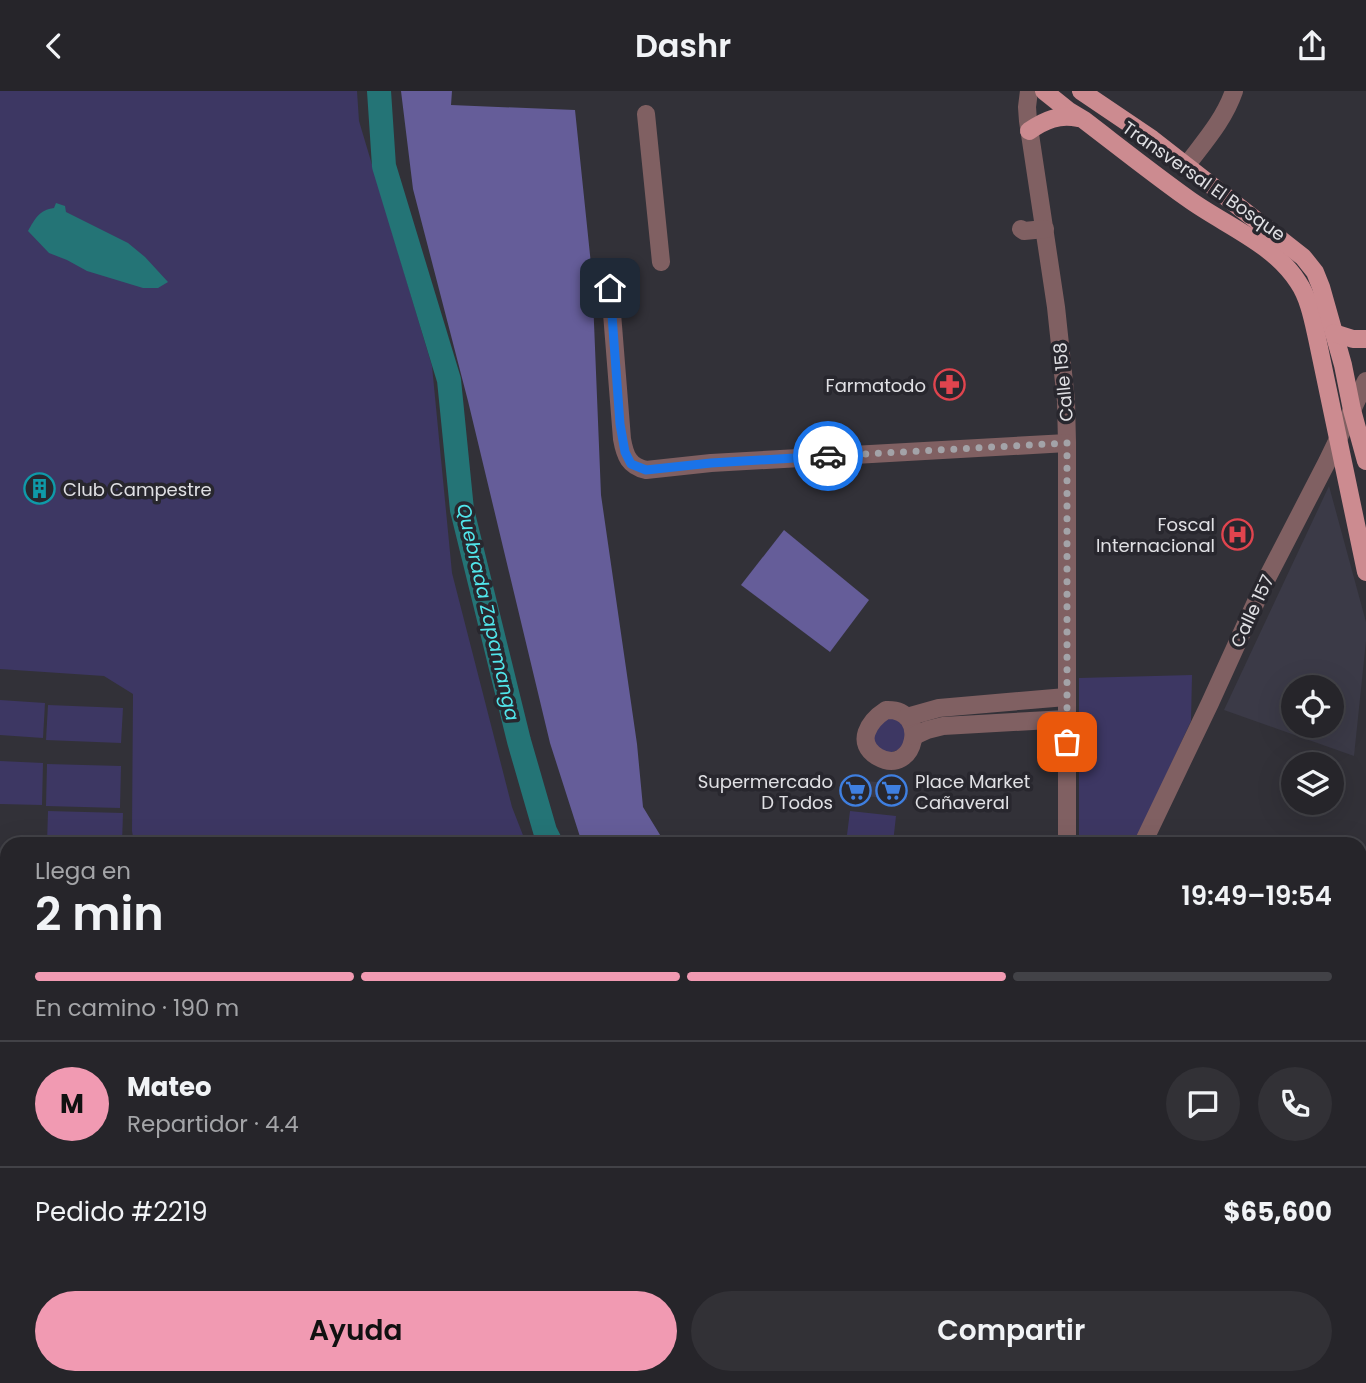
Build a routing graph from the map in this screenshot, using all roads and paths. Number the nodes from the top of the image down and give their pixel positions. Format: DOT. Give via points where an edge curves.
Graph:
graph roads {
  1 [pos="1029,91"];
  2 [pos="1044,91"];
  3 [pos="1081,91"];
  4 [pos="1234,91"];
  5 [pos="646,114"];
  6 [pos="1084,120"];
  7 [pos="1029,131"];
  8 [pos="1186,166"];
  9 [pos="1021,229"];
  10 [pos="1045,229"];
  11 [pos="661,262"];
  12 [pos="610,288"];
  13 [pos="1334,333"];
  14 [pos="1366,339"];
  15 [pos="1366,381"];
  16 [pos="1352,410"];
  17 [pos="1339,437"];
  18 [pos="895,441"];
  19 [pos="1067,443"];
  20 [pos="736,454"];
  21 [pos="1366,461"];
  22 [pos="1366,572"];
  23 [pos="1066,697"];
  24 [pos="907,717"];
  25 [pos="1067,719"];
  26 [pos="914,736"];
  27 [pos="1067,837"];
  28 [pos="1146,837"];
  1 -- 7 [label="street, Calle 158"];
  2 -- 6 [label="main road, Transversal El Bosque"];
  3 -- 8 [label="main road, Transversal El Bosque"];
  4 -- 8 [label="street" via="1218,124"];
  5 -- 11 [label="street"];
  6 -- 7 [label="main road" via="1055,118"];
  6 -- 17 [label="main road, Transversal El Bosque" via="1188,199 1285,264 1300,284 1313,319"];
  7 -- 10 [label="street, Calle 158"];
  8 -- 13 [label="main road, Transversal El Bosque" via="1303,257 1318,279"];
  9 -- 10 [label="street"];
  10 -- 19 [label="street, Calle 158" via="1064,377"];
  12 -- 20 [label="street" via="620,424 631,464 646,470"];
  13 -- 14 [label="main road"];
  13 -- 16 [label="main road, Transversal El Bosque"];
  15 -- 16 [label="street, Calle 157"];
  16 -- 17 [label="street, Calle 157"];
  16 -- 21 [label="main road, Transversal El Bosque"];
  17 -- 22 [label="main road, Transversal El Bosque"];
  17 -- 28 [label="street, Calle 157" via="1265,582"];
  18 -- 20 [label="street"];
  19 -- 20 [label="street"];
  19 -- 23 [label="street, Calle 158"];
  23 -- 24 [label="street" via="939,708"];
  23 -- 25 [label="street, Calle 158"];
  24 -- 26 [label="street"];
  24 -- 26 [label="street" via="893,710 876,716 867,729 867,744 876,756 890,761 904,756"];
  25 -- 26 [label="street" via="943,726"];
  25 -- 27 [label="street, Calle 158"];
}
